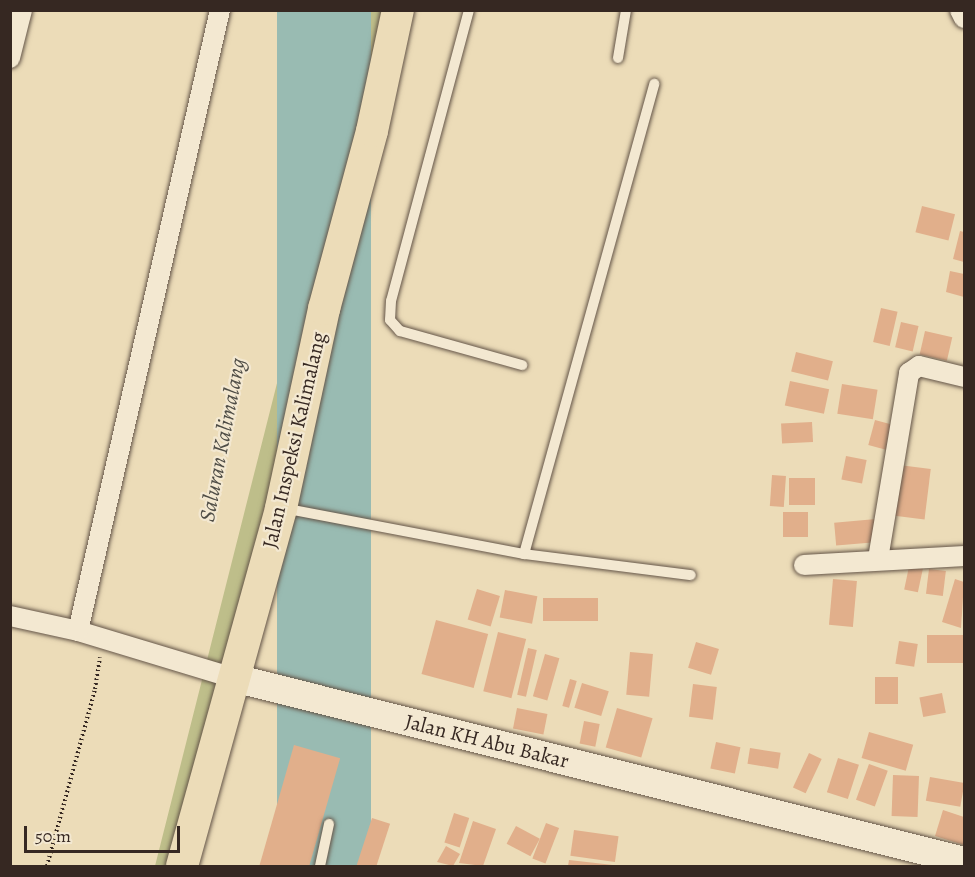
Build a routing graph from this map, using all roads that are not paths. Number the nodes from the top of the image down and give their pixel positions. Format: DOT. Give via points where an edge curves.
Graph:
graph roads {
  1 [pos="22,10"];
  2 [pos="220,10"];
  3 [pos="398,10"];
  4 [pos="469,10"];
  5 [pos="626,10"];
  6 [pos="960,10"];
  7 [pos="964,18"];
  8 [pos="10,58"];
  9 [pos="618,58"];
  10 [pos="654,84"];
  11 [pos="522,365"];
  12 [pos="964,377"];
  13 [pos="280,508"];
  14 [pos="524,554"];
  15 [pos="964,555"];
  16 [pos="878,559"];
  17 [pos="804,565"];
  18 [pos="691,575"];
  19 [pos="10,616"];
  20 [pos="78,631"];
  21 [pos="225,668"];
  22 [pos="329,824"];
  23 [pos="964,861"];
  24 [pos="182,867"];
  25 [pos="320,867"];
  1 -- 8 [label="street"];
  2 -- 20 [label="street"];
  3 -- 13 [label="main road, Jalan Inspeksi Kalimalang" via="372,131 324,309"];
  4 -- 11 [label="lane" via="391,301 390,320 400,331"];
  5 -- 9 [label="lane"];
  6 -- 7 [label="street"];
  10 -- 14 [label="lane"];
  12 -- 16 [label="street" via="919,366 909,374"];
  13 -- 14 [label="lane"];
  13 -- 21 [label="main road, Jalan Inspeksi Kalimalang"];
  14 -- 18 [label="lane"];
  15 -- 16 [label="street"];
  16 -- 17 [label="street"];
  19 -- 20 [label="street, Jalan KH Abu Bakar"];
  20 -- 21 [label="street, Jalan KH Abu Bakar"];
  21 -- 23 [label="street, Jalan KH Abu Bakar"];
  21 -- 24 [label="main road, Jalan Inspeksi Kalimalang" via="220,732"];
  22 -- 25 [label="lane"];
}
